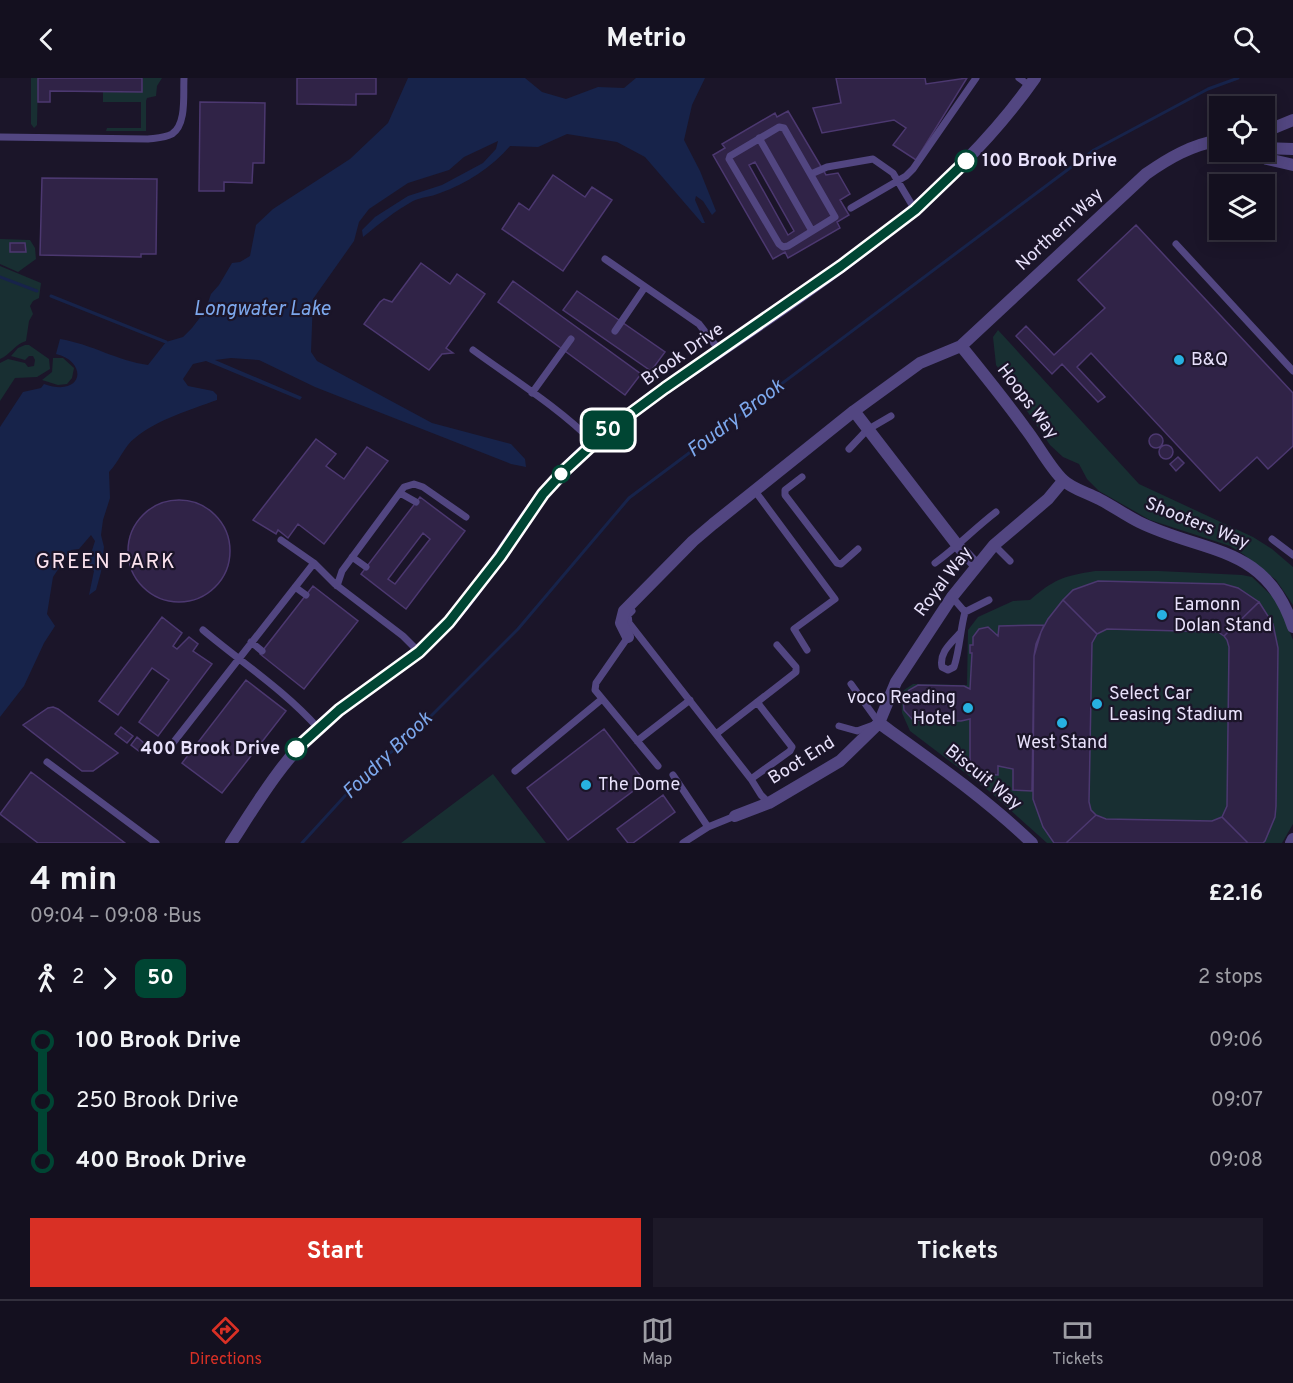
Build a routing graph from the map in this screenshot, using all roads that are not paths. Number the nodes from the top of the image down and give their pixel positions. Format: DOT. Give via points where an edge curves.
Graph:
graph roads {
  1 [pos="184,78"];
  2 [pos="976,78"];
  3 [pos="1028,81"];
  4 [pos="1293,120"];
  5 [pos="1275,127"];
  6 [pos="0,137"];
  7 [pos="759,138"];
  8 [pos="1209,143"];
  9 [pos="1209,147"];
  10 [pos="1190,148"];
  11 [pos="1275,148"];
  12 [pos="1293,149"];
  13 [pos="1275,161"];
  14 [pos="1293,165"];
  15 [pos="811,174"];
  16 [pos="898,180"];
  17 [pos="851,208"];
  18 [pos="915,210"];
  19 [pos="812,231"];
  20 [pos="1176,244"];
  21 [pos="605,259"];
  22 [pos="645,287"];
  23 [pos="615,331"];
  24 [pos="571,339"];
  25 [pos="961,346"];
  26 [pos="473,350"];
  27 [pos="720,351"];
  28 [pos="1293,371"];
  29 [pos="532,393"];
  30 [pos="854,411"];
  31 [pos="891,416"];
  32 [pos="867,430"];
  33 [pos="594,443"];
  34 [pos="849,449"];
  35 [pos="802,477"];
  36 [pos="1063,481"];
  37 [pos="754,490"];
  38 [pos="400,492"];
  39 [pos="416,502"];
  40 [pos="996,512"];
  41 [pos="466,517"];
  42 [pos="1272,538"];
  43 [pos="281,540"];
  44 [pos="994,545"];
  45 [pos="958,546"];
  46 [pos="858,549"];
  47 [pos="1293,555"];
  48 [pos="352,557"];
  49 [pos="1010,561"];
  50 [pos="314,563"];
  51 [pos="935,563"];
  52 [pos="976,565"];
  53 [pos="366,567"];
  54 [pos="295,586"];
  55 [pos="337,586"];
  56 [pos="306,595"];
  57 [pos="952,597"];
  58 [pos="636,599"];
  59 [pos="990,600"];
  60 [pos="965,612"];
  61 [pos="1293,627"];
  62 [pos="203,630"];
  63 [pos="959,634"];
  64 [pos="628,637"];
  65 [pos="251,642"];
  66 [pos="777,645"];
  67 [pos="807,650"];
  68 [pos="262,651"];
  69 [pos="419,652"];
  70 [pos="238,659"];
  71 [pos="851,684"];
  72 [pos="602,699"];
  73 [pos="690,700"];
  74 [pos="757,702"];
  75 [pos="879,723"];
  76 [pos="839,726"];
  77 [pos="318,728"];
  78 [pos="716,734"];
  79 [pos="637,741"];
  80 [pos="172,743"];
  81 [pos="47,762"];
  82 [pos="658,766"];
  83 [pos="515,771"];
  84 [pos="673,774"];
  85 [pos="751,779"];
  86 [pos="769,803"];
  87 [pos="735,816"];
  88 [pos="708,826"];
  89 [pos="1293,839"];
  90 [pos="156,843"];
  91 [pos="231,843"];
  92 [pos="683,843"];
  93 [pos="1032,843"];
  94 [pos="1291,843"];
  1 -- 6 [label="lane" via="182,121 172,134 148,139"];
  2 -- 16 [label="lane" via="913,170"];
  3 -- 18 [label="street, Brook Drive" via="966,161"];
  4 -- 5 [label="street"];
  7 -- 15 [label="lane" via="784,128"];
  7 -- 19 [label="lane"];
  7 -- 19 [label="lane" via="730,156 730,162 779,244 788,246"];
  8 -- 10 [label="street, Northern Way"];
  9 -- 10 [label="street, Northern Way"];
  10 -- 25 [label="street, Northern Way" via="1146,174"];
  11 -- 12 [label="street"];
  13 -- 14 [label="street"];
  15 -- 16 [label="lane" via="827,167 873,159"];
  15 -- 19 [label="lane" via="835,217"];
  16 -- 17 [label="lane"];
  16 -- 18 [label="lane"];
  18 -- 27 [label="street, Brook Drive"];
  20 -- 28 [label="lane"];
  21 -- 22 [label="lane"];
  22 -- 23 [label="lane"];
  22 -- 27 [label="lane" via="699,324"];
  24 -- 29 [label="lane"];
  25 -- 30 [label="street" via="920,363"];
  25 -- 36 [label="street, Hoops Way"];
  26 -- 29 [label="lane"];
  27 -- 33 [label="street, Brook Drive"];
  29 -- 33 [label="lane"];
  30 -- 32 [label="street"];
  30 -- 37 [label="street"];
  31 -- 32 [label="lane"];
  32 -- 34 [label="lane"];
  32 -- 45 [label="street"];
  33 -- 69 [label="street, Brook Drive" via="543,494 466,603"];
  35 -- 46 [label="lane" via="785,490 785,495 837,563 841,564"];
  36 -- 44 [label="street, Royal Way"];
  36 -- 61 [label="street, Shooters Way" via="1137,521 1248,563 1269,581"];
  37 -- 58 [label="street" via="693,541"];
  37 -- 67 [label="lane" via="835,599 794,629"];
  38 -- 39 [label="lane"];
  38 -- 41 [label="lane" via="414,484 423,486"];
  38 -- 48 [label="lane"];
  40 -- 45 [label="lane"];
  42 -- 47 [label="lane"];
  43 -- 50 [label="lane"];
  44 -- 49 [label="lane"];
  44 -- 52 [label="street, Royal Way"];
  45 -- 51 [label="lane"];
  45 -- 52 [label="street"];
  48 -- 53 [label="lane"];
  48 -- 55 [label="lane"];
  50 -- 54 [label="lane"];
  50 -- 55 [label="lane"];
  52 -- 57 [label="street, Royal Way"];
  54 -- 56 [label="lane"];
  54 -- 65 [label="lane"];
  55 -- 69 [label="lane"];
  57 -- 60 [label="lane"];
  57 -- 75 [label="street, Royal Way" via="896,682"];
  58 -- 64 [label="street" via="622,616"];
  58 -- 73 [label="lane" via="639,602 628,615 629,623"];
  59 -- 60 [label="lane"];
  60 -- 63 [label="lane"];
  62 -- 70 [label="lane"];
  63 -- 63 [label="lane" via="959,652 954,666 948,670 942,667 941,660"];
  64 -- 72 [label="lane" via="596,683 595,690"];
  65 -- 68 [label="lane"];
  65 -- 70 [label="lane"];
  66 -- 74 [label="lane" via="796,672"];
  69 -- 77 [label="street, Brook Drive"];
  70 -- 77 [label="lane" via="297,704"];
  70 -- 80 [label="lane"];
  71 -- 75 [label="lane"];
  72 -- 79 [label="lane"];
  72 -- 83 [label="lane"];
  73 -- 78 [label="lane"];
  73 -- 79 [label="lane"];
  74 -- 78 [label="lane"];
  74 -- 85 [label="lane" via="792,747"];
  75 -- 76 [label="lane" via="857,731"];
  75 -- 86 [label="street, Boot End" via="840,761"];
  75 -- 93 [label="street, Biscuit Way" via="990,804"];
  77 -- 91 [label="street, Brook Drive" via="296,749"];
  78 -- 85 [label="lane"];
  79 -- 82 [label="lane"];
  81 -- 90 [label="lane"];
  84 -- 88 [label="lane"];
  85 -- 86 [label="lane"];
  86 -- 87 [label="street, Boot End"];
  87 -- 88 [label="lane"];
  88 -- 92 [label="lane"];
  89 -- 94 [label="street"];
}
